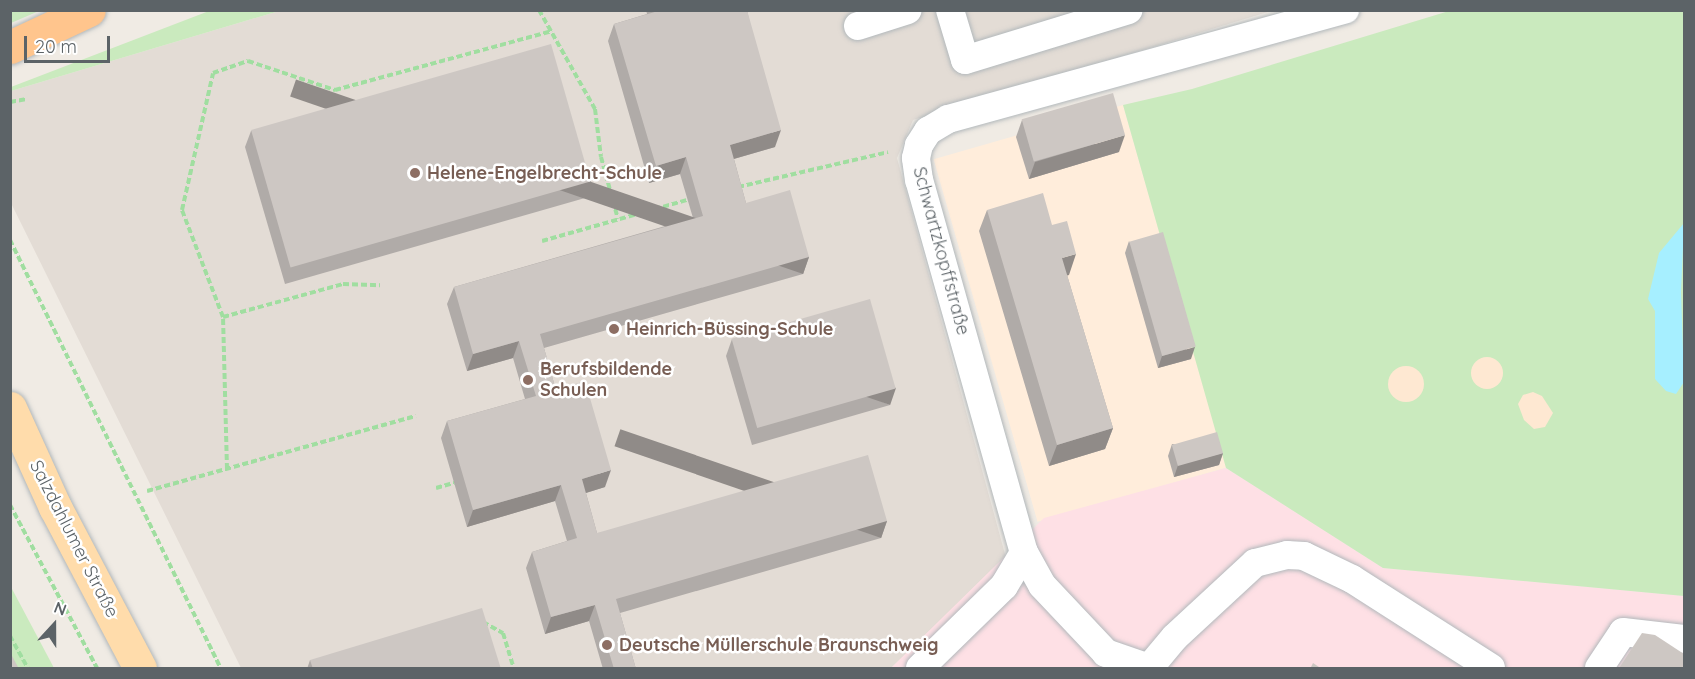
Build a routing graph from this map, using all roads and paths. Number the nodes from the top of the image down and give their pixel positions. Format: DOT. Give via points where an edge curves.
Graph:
graph roads {
  1 [pos="89,10"];
  2 [pos="539,10"];
  3 [pos="908,10"];
  4 [pos="950,10"];
  5 [pos="1129,10"];
  6 [pos="1345,10"];
  7 [pos="858,26"];
  8 [pos="552,32"];
  9 [pos="10,47"];
  10 [pos="27,99"];
  11 [pos="10,102"];
  12 [pos="919,145"];
  13 [pos="731,188"];
  14 [pos="687,200"];
  15 [pos="618,219"];
  16 [pos="10,240"];
  17 [pos="542,241"];
  18 [pos="380,285"];
  19 [pos="223,317"];
  20 [pos="10,408"];
  21 [pos="416,416"];
  22 [pos="227,469"];
  23 [pos="454,483"];
  24 [pos="436,488"];
  25 [pos="147,491"];
  26 [pos="10,506"];
  27 [pos="1024,553"];
  28 [pos="477,619"];
  29 [pos="10,636"];
  30 [pos="1684,639"];
  31 [pos="1149,668"];
  32 [pos="28,669"];
  33 [pos="97,669"];
  34 [pos="140,669"];
  35 [pos="221,669"];
  36 [pos="514,669"];
  37 [pos="920,669"];
  38 [pos="1491,669"];
  39 [pos="1599,669"];
  1 -- 9 [label="highway"];
  2 -- 8 [label="path"];
  3 -- 7 [label="lane"];
  4 -- 5 [label="lane" via="965,60"];
  6 -- 12 [label="lane, Schwartzkopffstraße" via="948,119 928,131"];
  8 -- 15 [label="path" via="595,109 601,157"];
  8 -- 19 [label="path" via="335,90 248,61 213,73 182,210"];
  10 -- 11 [label="path"];
  12 -- 13 [label="path"];
  12 -- 27 [label="lane, Schwartzkopffstraße" via="916,158 920,180"];
  14 -- 15 [label="path"];
  15 -- 17 [label="path"];
  16 -- 35 [label="path"];
  18 -- 19 [label="path" via="343,284"];
  19 -- 22 [label="path"];
  20 -- 34 [label="main road, Salzdahlumer Straße" via="55,507"];
  21 -- 22 [label="path"];
  22 -- 25 [label="path"];
  23 -- 24 [label="path"];
  26 -- 33 [label="path"];
  27 -- 31 [label="lane, Schwartzkopffstraße" via="1042,585 1106,653"];
  27 -- 37 [label="lane" via="1004,586"];
  28 -- 36 [label="path" via="503,633"];
  29 -- 32 [label="path"];
  30 -- 39 [label="lane" via="1623,632"];
  31 -- 38 [label="lane" via="1175,637 1255,563 1287,555 1304,556 1352,579"];
}
